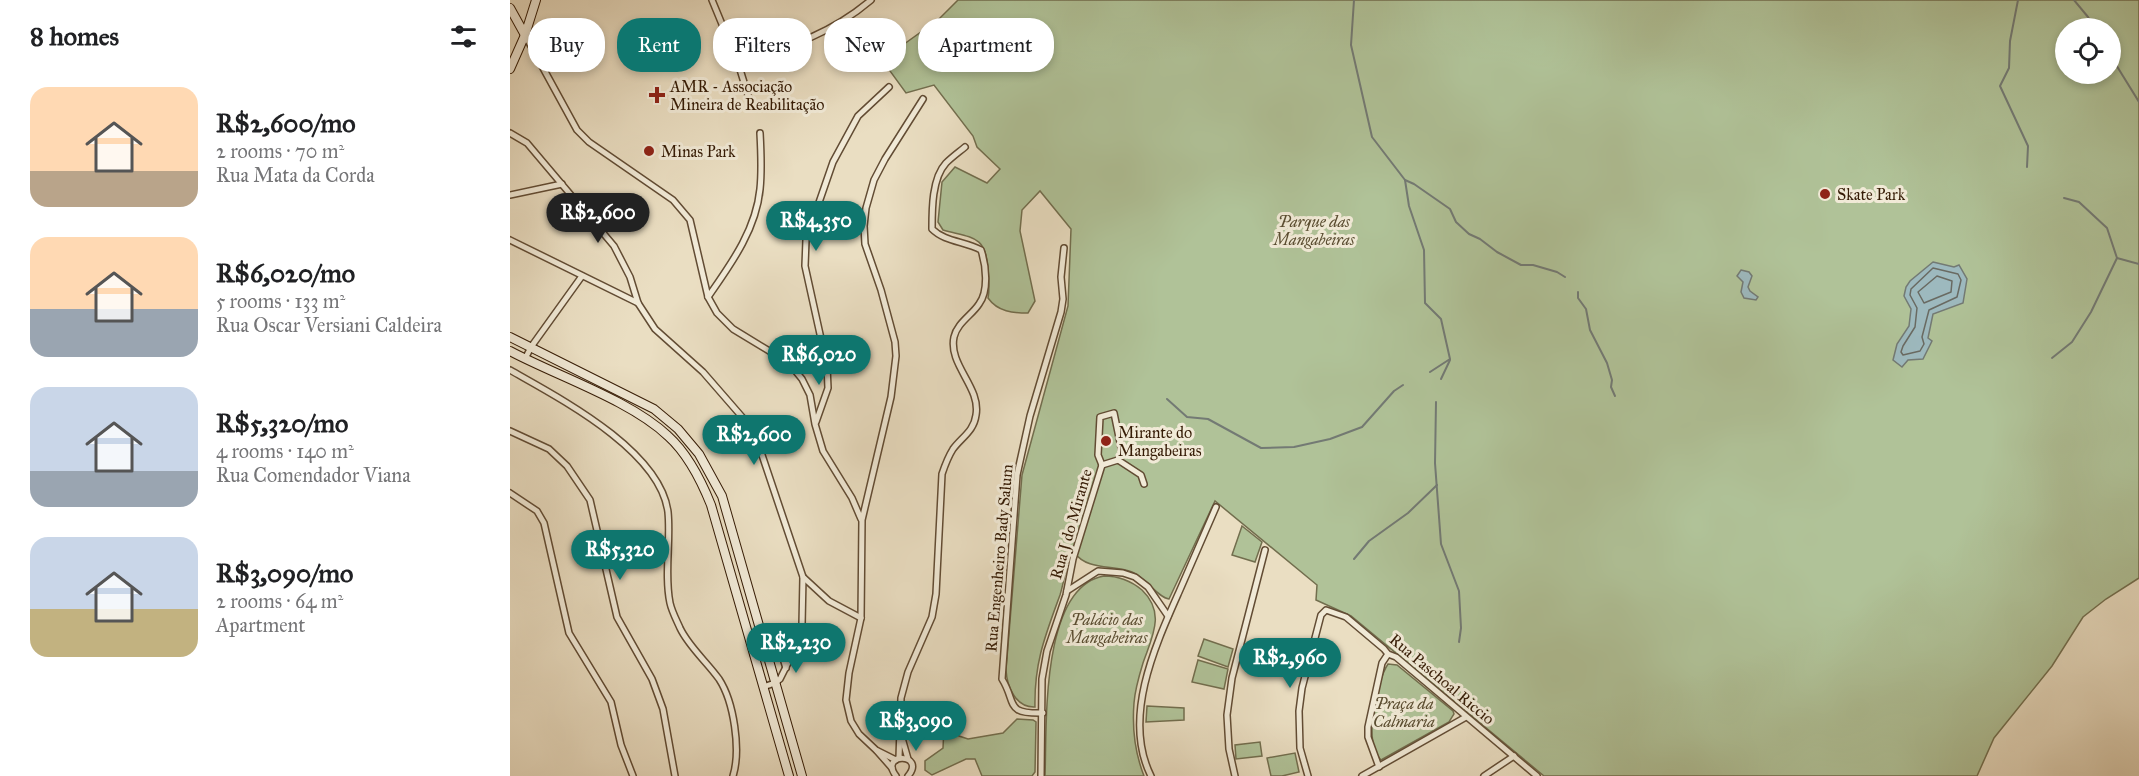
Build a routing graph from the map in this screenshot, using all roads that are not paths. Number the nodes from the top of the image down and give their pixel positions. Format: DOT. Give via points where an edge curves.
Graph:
graph roads {
  1 [pos="536,0"];
  2 [pos="712,0"];
  3 [pos="871,0"];
  4 [pos="510,8"];
  5 [pos="531,16"];
  6 [pos="516,18"];
  7 [pos="719,18"];
  8 [pos="525,35"];
  9 [pos="812,38"];
  10 [pos="510,69"];
  11 [pos="741,72"];
  12 [pos="889,87"];
  13 [pos="923,99"];
  14 [pos="751,105"];
  15 [pos="760,132"];
  16 [pos="510,133"];
  17 [pos="965,147"];
  18 [pos="562,183"];
  19 [pos="510,195"];
  20 [pos="510,240"];
  21 [pos="1064,248"];
  22 [pos="582,276"];
  23 [pos="708,297"];
  24 [pos="638,303"];
  25 [pos="510,337"];
  26 [pos="531,347"];
  27 [pos="510,351"];
  28 [pos="525,359"];
  29 [pos="510,370"];
  30 [pos="815,424"];
  31 [pos="510,431"];
  32 [pos="1118,460"];
  33 [pos="1102,465"];
  34 [pos="1144,484"];
  35 [pos="510,493"];
  36 [pos="1216,507"];
  37 [pos="862,520"];
  38 [pos="1265,550"];
  39 [pos="803,577"];
  40 [pos="1067,591"];
  41 [pos="1168,616"];
  42 [pos="861,618"];
  43 [pos="795,650"];
  44 [pos="766,651"];
  45 [pos="781,652"];
  46 [pos="753,654"];
  47 [pos="1388,654"];
  48 [pos="786,668"];
  49 [pos="776,683"];
  50 [pos="763,687"];
  51 [pos="1043,713"];
  52 [pos="1466,717"];
  53 [pos="901,736"];
  54 [pos="876,750"];
  55 [pos="1514,756"];
  56 [pos="898,759"];
  57 [pos="908,759"];
  58 [pos="1379,767"];
  59 [pos="892,768"];
  60 [pos="910,773"];
  61 [pos="633,776"];
  62 [pos="675,776"];
  63 [pos="734,776"];
  64 [pos="789,776"];
  65 [pos="802,776"];
  66 [pos="896,776"];
  67 [pos="917,776"];
  68 [pos="1041,776"];
  69 [pos="1151,776"];
  70 [pos="1235,776"];
  71 [pos="1308,776"];
  72 [pos="1362,776"];
  73 [pos="1484,776"];
  74 [pos="1537,776"];
  1 -- 5 [label="street"];
  2 -- 7 [label="street"];
  3 -- 9 [label="street" via="852,16"];
  4 -- 6 [label="street"];
  5 -- 6 [label="street"];
  5 -- 8 [label="street"];
  6 -- 8 [label="street"];
  8 -- 10 [label="street"];
  8 -- 23 [label="street" via="578,130 589,142 673,200 690,220"];
  11 -- 14 [label="street"];
  12 -- 30 [label="street" via="858,116 833,162 806,240 805,266 827,366 828,388"];
  13 -- 37 [label="street" via="874,180 866,208 865,244 887,312 896,356 891,397"];
  15 -- 23 [label="street" via="760,189 751,227"];
  16 -- 18 [label="street" via="527,143"];
  17 -- 53 [label="street" via="938,175 932,229 940,237 981,250 983,258 985,288 981,303 958,327 954,337 954,351 977,403 976,416 973,429 954,448 942,474 936,594 932,617 901,698"];
  18 -- 19 [label="street"];
  18 -- 24 [label="street" via="614,246"];
  20 -- 22 [label="street"];
  21 -- 51 [label="street, Rua Engenheiro Bady Salum" via="1061,312 1017,475 1002,679 1014,707 1028,713"];
  22 -- 24 [label="street"];
  22 -- 26 [label="street"];
  23 -- 30 [label="street" via="733,329 789,363 810,394"];
  24 -- 39 [label="street" via="655,329 703,372 743,418 761,452"];
  25 -- 26 [label="street"];
  26 -- 28 [label="street"];
  26 -- 44 [label="street" via="654,409 699,454 722,496"];
  27 -- 28 [label="street"];
  28 -- 46 [label="street" via="648,421 669,436 690,463 711,506"];
  29 -- 63 [label="street" via="604,428 651,474 663,493 668,510 670,605 682,632 721,681 737,744"];
  30 -- 37 [label="street" via="823,451"];
  31 -- 62 [label="street" via="549,449 567,466 590,500 617,617 652,679 663,709"];
  32 -- 33 [label="street"];
  32 -- 33 [label="street" via="1122,452 1114,413 1100,417 1098,455"];
  32 -- 34 [label="street" via="1141,475"];
  33 -- 40 [label="street, Rua J do Mirante"];
  35 -- 61 [label="street" via="537,511 544,523 569,633 611,702"];
  36 -- 41 [label="street"];
  37 -- 42 [label="street"];
  38 -- 70 [label="street" via="1232,678 1227,715"];
  39 -- 42 [label="street" via="829,601"];
  39 -- 43 [label="street" via="802,625"];
  40 -- 41 [label="street" via="1098,571 1123,573 1148,587"];
  40 -- 51 [label="street, Rua J do Mirante" via="1047,651 1042,679"];
  41 -- 69 [label="street" via="1147,670 1141,706 1141,735"];
  42 -- 54 [label="street" via="846,700 851,721"];
  43 -- 45 [label="street"];
  43 -- 48 [label="street"];
  44 -- 45 [label="street"];
  44 -- 46 [label="street"];
  44 -- 49 [label="street"];
  45 -- 48 [label="street"];
  46 -- 50 [label="street"];
  47 -- 52 [label="street, Rua Paschoal Riccio"];
  47 -- 58 [label="street" via="1382,663 1368,727"];
  47 -- 71 [label="street, Rua Paschoal Riccio" via="1346,617 1326,610 1321,615 1299,702 1300,748"];
  48 -- 49 [label="street"];
  49 -- 50 [label="street"];
  49 -- 65 [label="street"];
  50 -- 64 [label="street"];
  51 -- 68 [label="street"];
  52 -- 55 [label="street, Rua Paschoal Riccio"];
  52 -- 58 [label="street"];
  53 -- 56 [label="street"];
  53 -- 57 [label="street"];
  54 -- 56 [label="street"];
  54 -- 59 [label="street"];
  55 -- 73 [label="street"];
  55 -- 74 [label="street, Rua Paschoal Riccio"];
  56 -- 57 [label="street"];
  56 -- 59 [label="street"];
  57 -- 60 [label="street" via="912,764"];
  58 -- 72 [label="street"];
  59 -- 66 [label="street"];
  60 -- 67 [label="street"];
}
